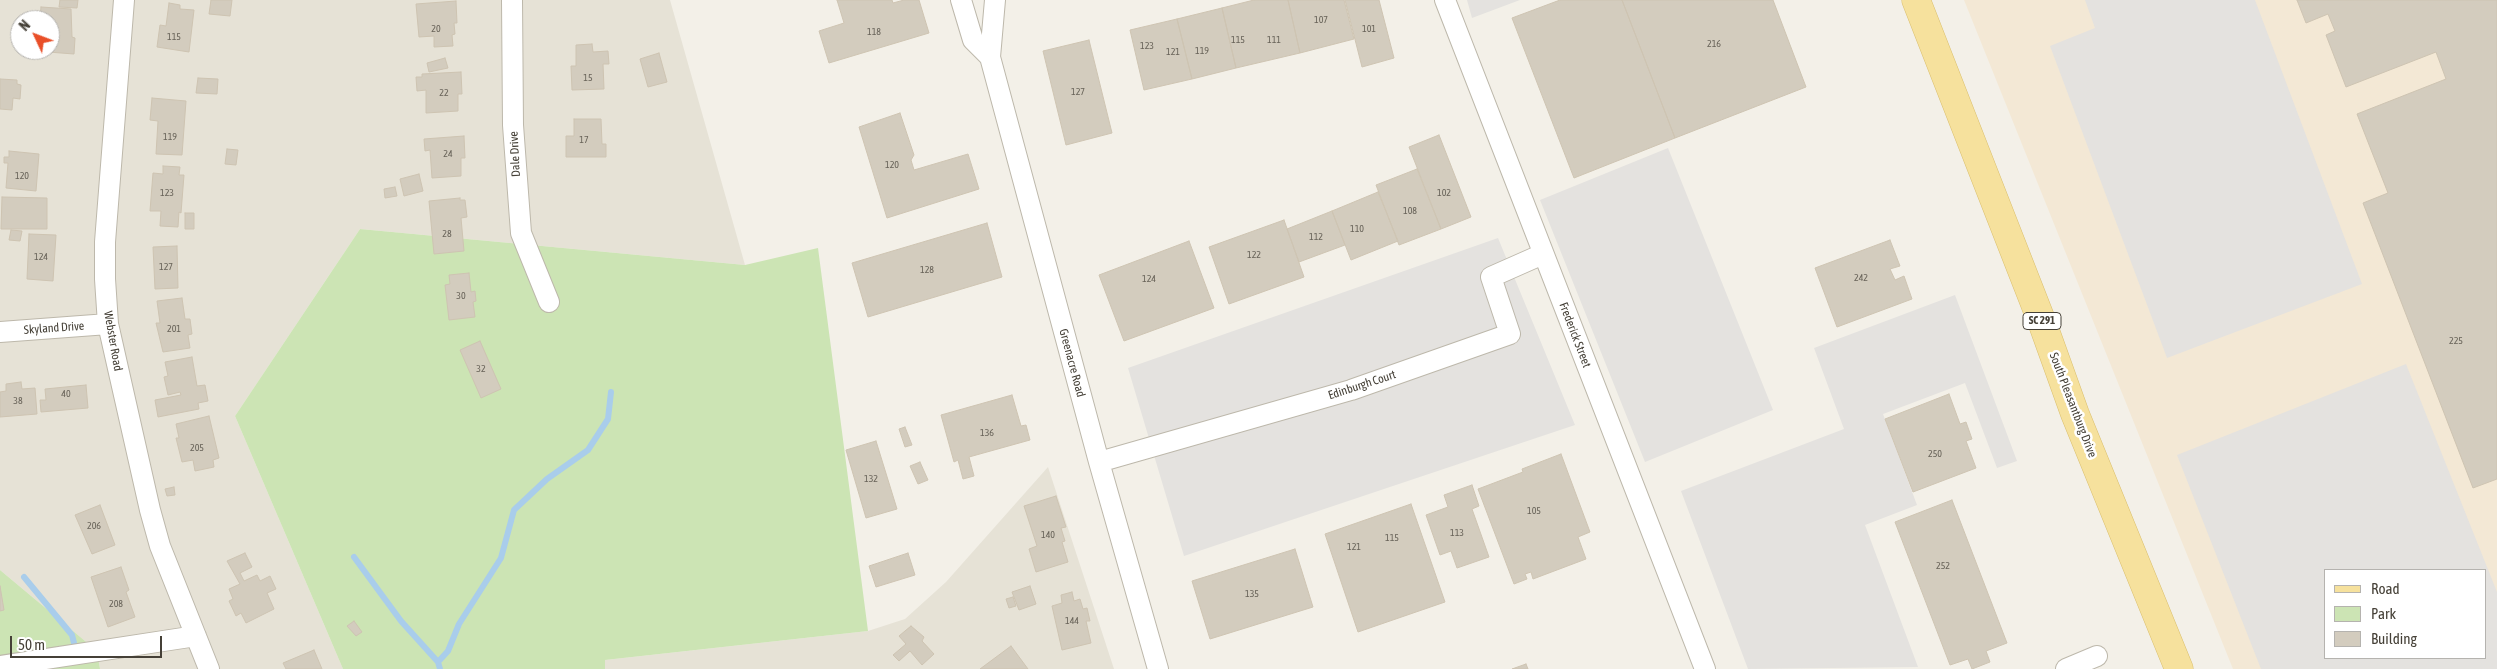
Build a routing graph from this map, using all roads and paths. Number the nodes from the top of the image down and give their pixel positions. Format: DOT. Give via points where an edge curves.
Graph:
graph roads {
  1 [pos="124,0"];
  2 [pos="512,0"];
  3 [pos="962,0"];
  4 [pos="995,0"];
  5 [pos="1446,0"];
  6 [pos="1916,0"];
  7 [pos="990,57"];
  8 [pos="1543,254"];
  9 [pos="549,302"];
  10 [pos="108,324"];
  11 [pos="0,332"];
  12 [pos="1099,462"];
  13 [pos="196,636"];
  14 [pos="2097,656"];
  15 [pos="0,666"];
  16 [pos="209,669"];
  17 [pos="1158,669"];
  18 [pos="1705,669"];
  19 [pos="2066,669"];
  20 [pos="2179,669"];
  1 -- 10 [label="street, Webster Road" via="105,242"];
  2 -- 9 [label="street, Dale Drive" via="513,125 521,234"];
  3 -- 7 [label="street, Greenacre Road" via="973,40"];
  4 -- 7 [label="street, Greenacre Road"];
  5 -- 8 [label="street, Frederick Street"];
  6 -- 20 [label="main road, South Pleasantburg Drive / SC 291" via="2075,414"];
  7 -- 12 [label="street, Greenacre Road"];
  8 -- 12 [label="street, Edinburgh Court" via="1490,277 1510,334 1351,390"];
  8 -- 18 [label="street, Frederick Street"];
  10 -- 11 [label="street, Skyland Drive"];
  10 -- 13 [label="street, Webster Road" via="160,546"];
  12 -- 17 [label="street, Greenacre Road"];
  13 -- 15 [label="street"];
  13 -- 16 [label="street, Webster Road"];
  14 -- 19 [label="street"];
}
